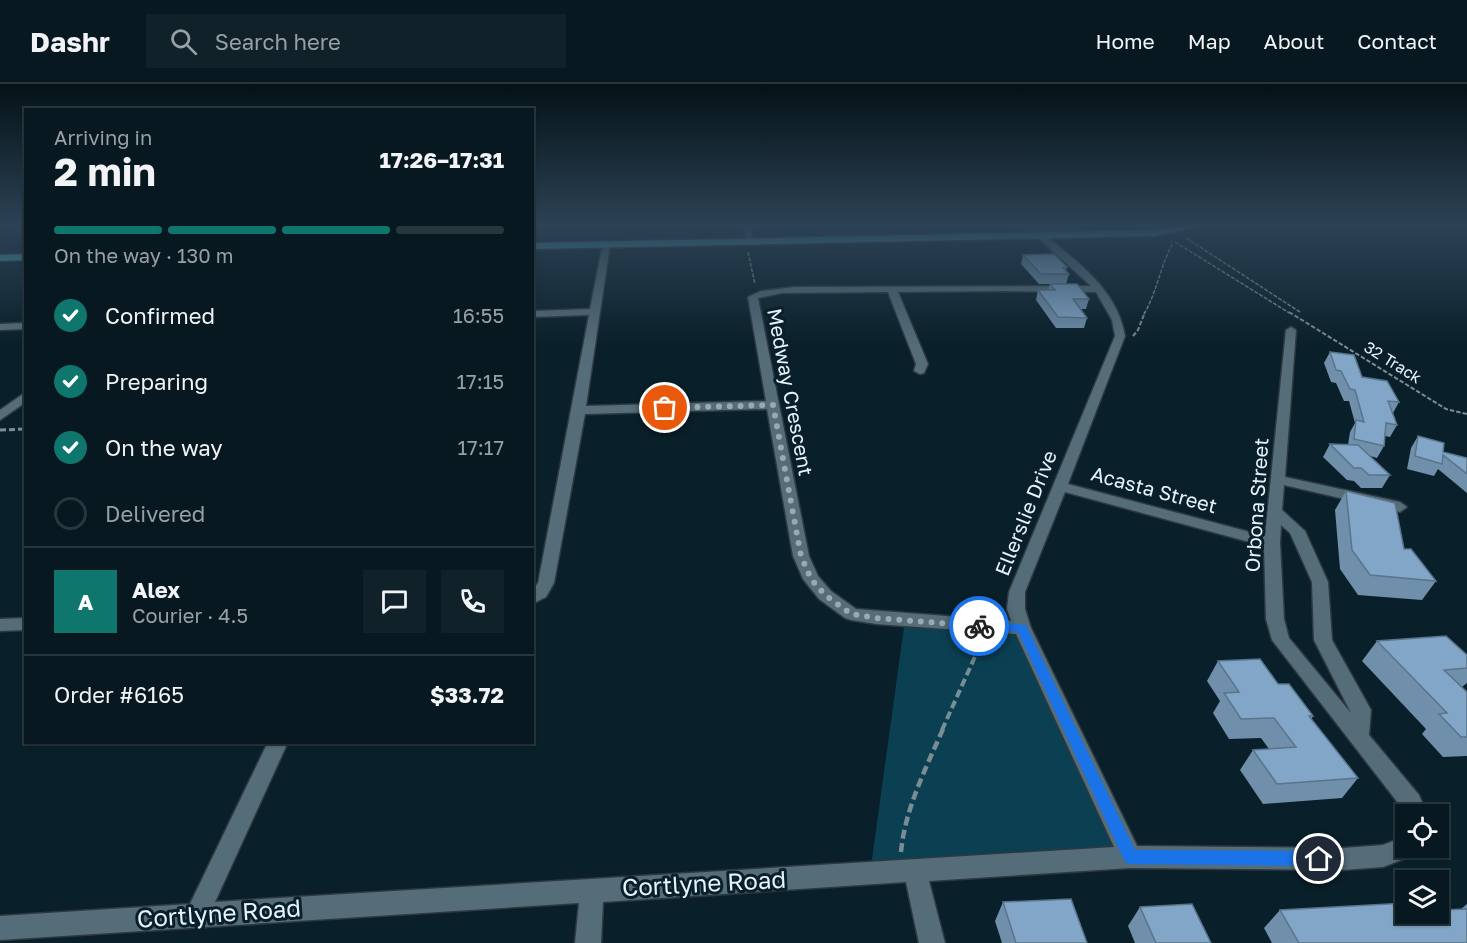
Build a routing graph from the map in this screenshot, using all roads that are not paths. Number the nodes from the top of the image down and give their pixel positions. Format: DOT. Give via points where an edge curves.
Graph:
graph roads {
  1 [pos="602,266"];
  2 [pos="1075,266"];
  3 [pos="892,289"];
  4 [pos="1100,289"];
  5 [pos="594,312"];
  6 [pos="534,314"];
  7 [pos="24,326"];
  8 [pos="0,327"];
  9 [pos="1291,330"];
  10 [pos="920,370"];
  11 [pos="24,398"];
  12 [pos="773,405"];
  13 [pos="579,410"];
  14 [pos="0,416"];
  15 [pos="1279,480"];
  16 [pos="1059,486"];
  17 [pos="1400,507"];
  18 [pos="1275,511"];
  19 [pos="1272,543"];
  20 [pos="534,597"];
  21 [pos="24,624"];
  22 [pos="0,625"];
  23 [pos="1022,628"];
  24 [pos="1359,736"];
  25 [pos="277,744"];
  26 [pos="1412,804"];
  27 [pos="1395,852"];
  28 [pos="1130,857"];
  29 [pos="909,872"];
  30 [pos="592,891"];
  31 [pos="198,915"];
  32 [pos="0,928"];
  33 [pos="588,943"];
  34 [pos="932,943"];
  1 -- 5 [label="street"];
  2 -- 4 [label="street, Ellerslie Drive"];
  3 -- 4 [label="street, Medway Crescent"];
  3 -- 10 [label="street" via="922,364"];
  3 -- 12 [label="street, Medway Crescent" via="774,292 753,297"];
  4 -- 16 [label="street, Ellerslie Drive" via="1117,318 1119,336"];
  5 -- 6 [label="street"];
  5 -- 13 [label="street"];
  7 -- 8 [label="street"];
  9 -- 15 [label="street, Orbona Street"];
  11 -- 14 [label="street"];
  12 -- 13 [label="street"];
  12 -- 23 [label="street, Medway Crescent" via="801,556 811,579 825,595 851,614"];
  13 -- 20 [label="street" via="546,583"];
  15 -- 17 [label="street"];
  15 -- 18 [label="street, Orbona Street"];
  16 -- 19 [label="street, Acasta Street"];
  16 -- 23 [label="street, Ellerslie Drive" via="1017,592 1016,609"];
  18 -- 19 [label="street, Orbona Street"];
  18 -- 24 [label="street" via="1297,531 1320,582 1323,640 1361,710"];
  19 -- 24 [label="street, Orbona Street" via="1275,619 1281,639"];
  21 -- 22 [label="street"];
  23 -- 28 [label="street, Ellerslie Drive"];
  24 -- 26 [label="street, Orbona Street"];
  25 -- 31 [label="street"];
  27 -- 28 [label="street, Cortlyne Road" via="1343,859"];
  28 -- 29 [label="street, Cortlyne Road"];
  29 -- 30 [label="street, Cortlyne Road"];
  29 -- 34 [label="street"];
  30 -- 31 [label="street, Cortlyne Road"];
  30 -- 33 [label="street"];
  31 -- 32 [label="street, Cortlyne Road"];
}
